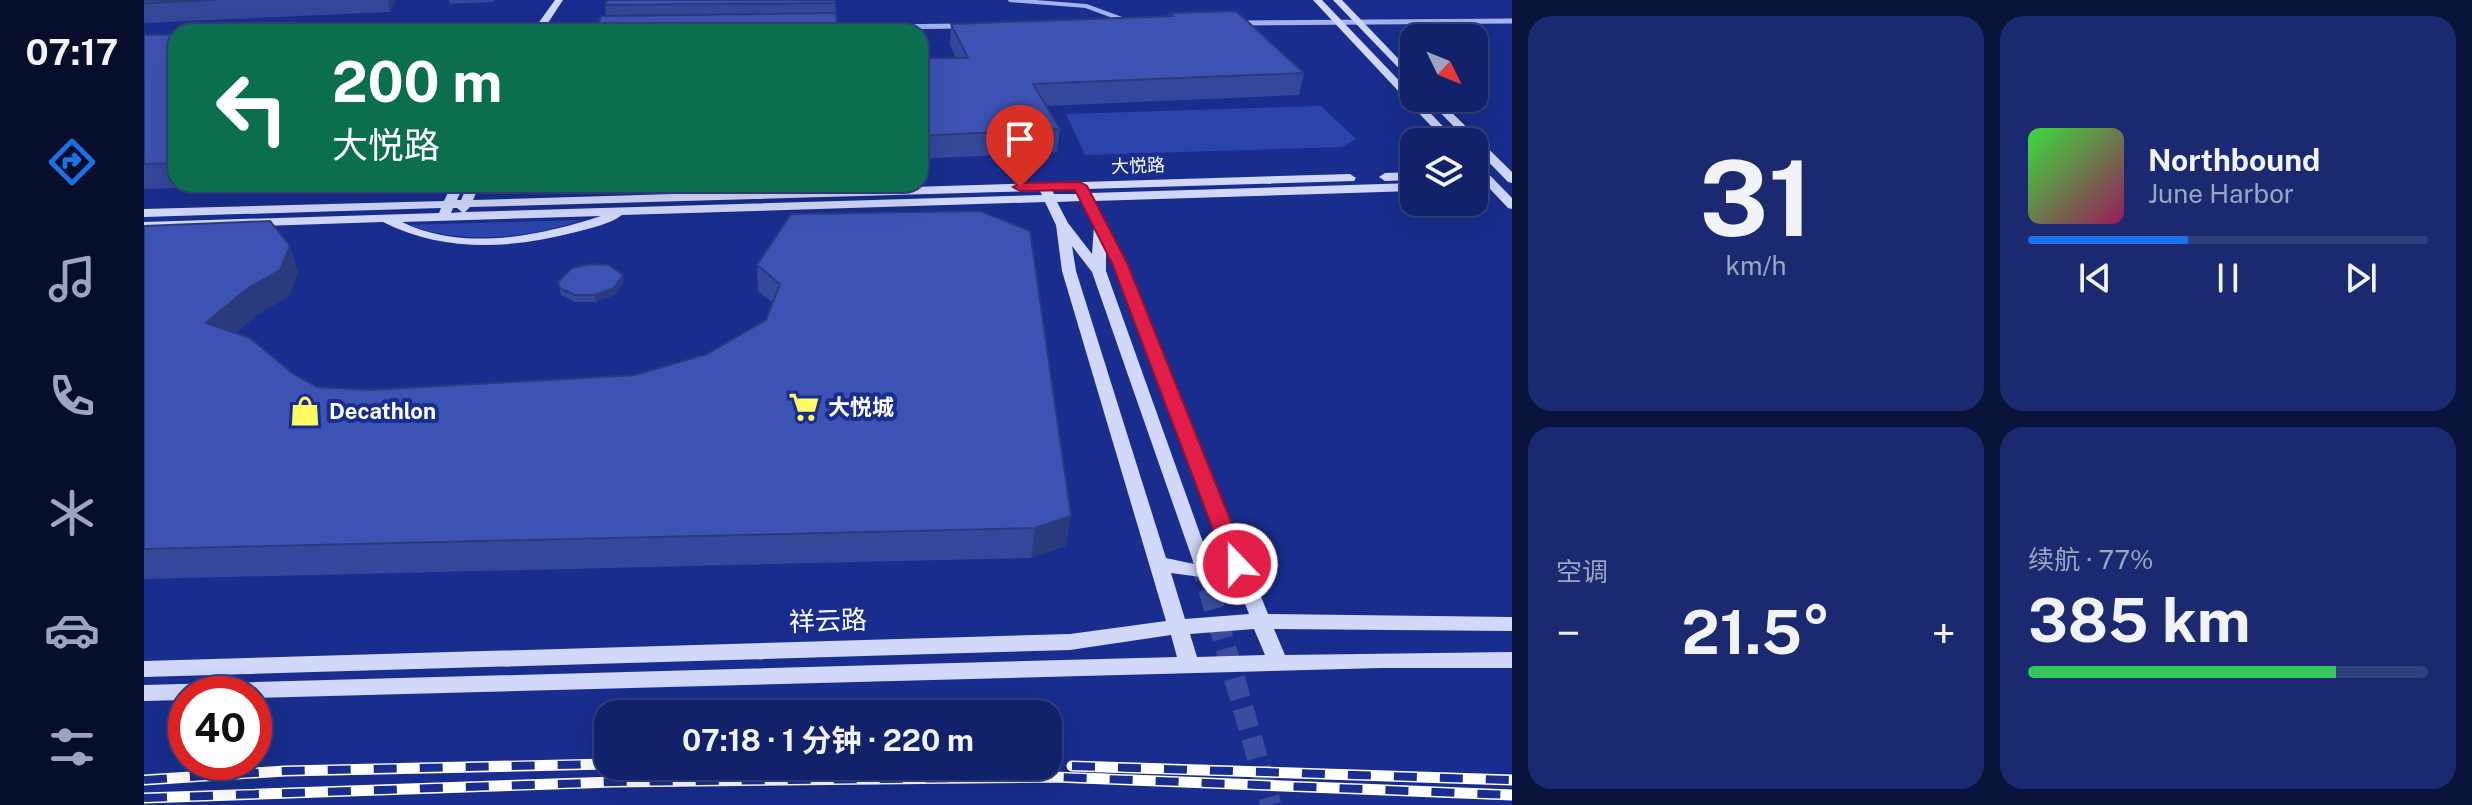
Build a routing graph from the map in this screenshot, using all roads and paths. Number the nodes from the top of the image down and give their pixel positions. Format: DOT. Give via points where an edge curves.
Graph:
graph roads {
  1 [pos="559,0"];
  2 [pos="569,0"];
  3 [pos="1010,0"];
  4 [pos="1317,0"];
  5 [pos="1337,0"];
  6 [pos="1512,21"];
  7 [pos="1360,22"];
  8 [pos="1338,23"];
  9 [pos="547,24"];
  10 [pos="549,24"];
  11 [pos="1227,24"];
  12 [pos="1115,25"];
  13 [pos="1131,25"];
  14 [pos="928,26"];
  15 [pos="974,26"];
  16 [pos="1400,66"];
  17 [pos="1445,112"];
  18 [pos="1439,128"];
  19 [pos="1488,173"];
  20 [pos="1400,177"];
  21 [pos="1511,178"];
  22 [pos="1488,181"];
  23 [pos="1488,186"];
  24 [pos="1494,186"];
  25 [pos="1400,187"];
  26 [pos="454,192"];
  27 [pos="470,192"];
  28 [pos="1047,192"];
  29 [pos="1083,192"];
  30 [pos="1512,205"];
  31 [pos="446,209"];
  32 [pos="463,209"];
  33 [pos="628,210"];
  34 [pos="144,213"];
  35 [pos="382,217"];
  36 [pos="1062,225"];
  37 [pos="1099,225"];
  38 [pos="144,226"];
  39 [pos="1099,271"];
  40 [pos="1200,559"];
  41 [pos="1157,562"];
  42 [pos="1237,564"];
  43 [pos="1260,621"];
  44 [pos="1512,624"];
  45 [pos="1177,627"];
  46 [pos="1512,660"];
  47 [pos="1278,663"];
  48 [pos="1190,666"];
  49 [pos="144,669"];
  50 [pos="144,693"];
  1 -- 9 [label="street"];
  2 -- 10 [label="street"];
  3 -- 13 [label="lane" via="1102,8"];
  4 -- 8 [label="street"];
  5 -- 7 [label="street"];
  6 -- 7 [label="street"];
  7 -- 8 [label="street"];
  7 -- 16 [label="street"];
  8 -- 11 [label="street"];
  8 -- 18 [label="street"];
  12 -- 13 [label="street"];
  14 -- 15 [label="street"];
  17 -- 21 [label="street"];
  19 -- 21 [label="street"];
  20 -- 29 [label="street, 大悦路"];
  21 -- 24 [label="street"];
  22 -- 24 [label="street"];
  23 -- 24 [label="street"];
  24 -- 30 [label="street"];
  25 -- 29 [label="street"];
  26 -- 31 [label="street"];
  27 -- 32 [label="street"];
  28 -- 29 [label="street"];
  28 -- 32 [label="street"];
  28 -- 33 [label="street"];
  28 -- 36 [label="street"];
  29 -- 37 [label="street"];
  31 -- 32 [label="street"];
  31 -- 34 [label="street"];
  31 -- 35 [label="street"];
  32 -- 33 [label="street"];
  33 -- 35 [label="street" via="544,236 493,241 439,239 404,231"];
  35 -- 38 [label="street"];
  36 -- 39 [label="street"];
  36 -- 41 [label="street" via="1069,271"];
  37 -- 39 [label="street"];
  37 -- 42 [label="street" via="1120,263"];
  39 -- 40 [label="street"];
  41 -- 42 [label="street" via="1183,570 1224,572"];
  41 -- 45 [label="street"];
  42 -- 43 [label="street"];
  43 -- 44 [label="street, 祥云路"];
  43 -- 45 [label="street, 祥云路"];
  43 -- 47 [label="street"];
  45 -- 48 [label="street"];
  45 -- 49 [label="street, 祥云路" via="1070,642"];
  46 -- 47 [label="street"];
  47 -- 48 [label="street"];
  48 -- 50 [label="street"];
}
